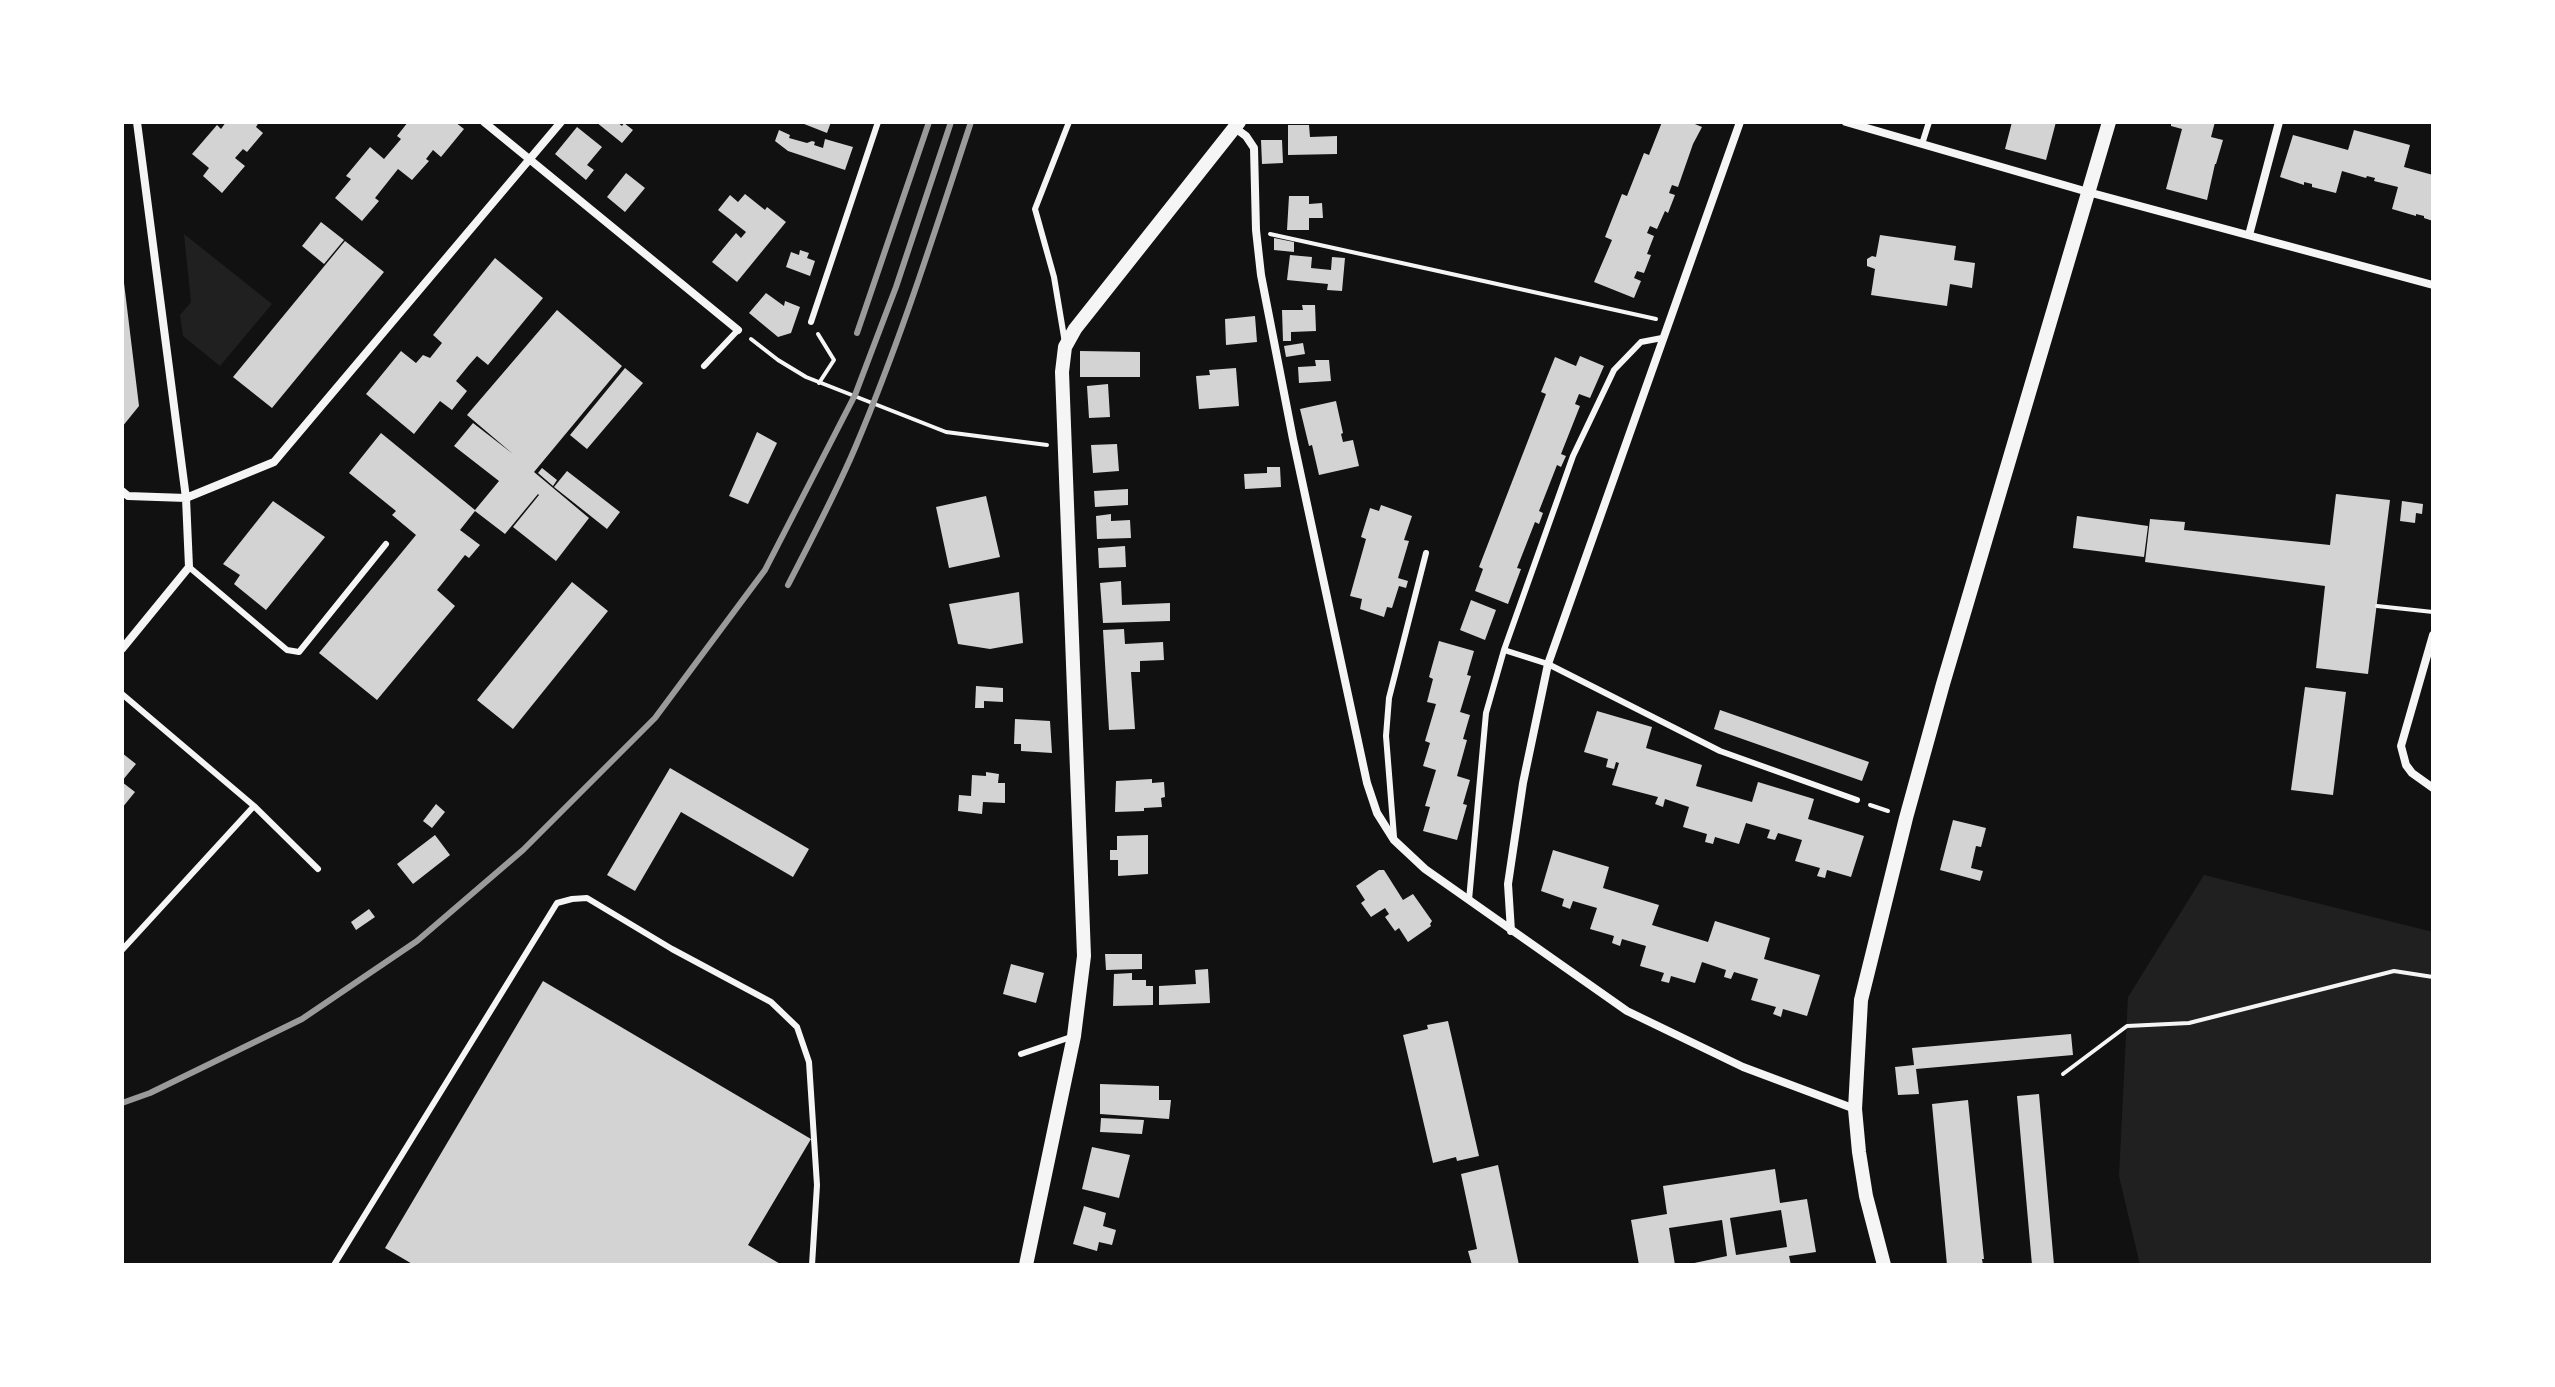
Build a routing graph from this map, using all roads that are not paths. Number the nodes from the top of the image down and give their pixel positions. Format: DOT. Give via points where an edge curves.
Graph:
graph roads {
  1 [pos="137,122"];
  2 [pos="484,122"];
  3 [pos="561,122"];
  4 [pos="878,122"];
  5 [pos="1069,122"];
  6 [pos="1740,122"];
  7 [pos="1846,122"];
  8 [pos="1929,122"];
  9 [pos="2109,122"];
  10 [pos="2279,122"];
  11 [pos="1237,125"];
  12 [pos="1922,144"];
  13 [pos="531,159"];
  14 [pos="2088,192"];
  15 [pos="2249,235"];
  16 [pos="2433,285"];
  17 [pos="811,322"];
  18 [pos="738,330"];
  19 [pos="1662,338"];
  20 [pos="1065,347"];
  21 [pos="704,366"];
  22 [pos="122,491"];
  23 [pos="186,498"];
  24 [pos="386,544"];
  25 [pos="1426,553"];
  26 [pos="189,567"];
  27 [pos="2433,635"];
  28 [pos="122,649"];
  29 [pos="1504,650"];
  30 [pos="1548,664"];
  31 [pos="122,694"];
  32 [pos="2433,788"];
  33 [pos="1857,800"];
  34 [pos="254,806"];
  35 [pos="1394,840"];
  36 [pos="318,869"];
  37 [pos="1469,900"];
  38 [pos="1511,931"];
  39 [pos="122,950"];
  40 [pos="1074,1036"];
  41 [pos="1021,1054"];
  42 [pos="1855,1109"];
  43 [pos="334,1265"];
  44 [pos="812,1265"];
  45 [pos="1026,1265"];
  46 [pos="1884,1265"];
  1 -- 23 [label="street"];
  2 -- 13 [label="street"];
  3 -- 13 [label="street"];
  4 -- 17 [label="lane"];
  5 -- 20 [label="lane" via="1035,209 1054,277"];
  6 -- 19 [label="street"];
  7 -- 12 [label="street"];
  8 -- 12 [label="lane"];
  9 -- 14 [label="street"];
  10 -- 15 [label="street"];
  11 -- 20 [label="street"];
  11 -- 35 [label="street" via="1254,148 1261,275 1367,783"];
  12 -- 14 [label="street"];
  13 -- 18 [label="street"];
  13 -- 23 [label="street" via="274,462"];
  14 -- 15 [label="street"];
  14 -- 42 [label="street" via="1906,818 1861,1000"];
  15 -- 16 [label="street"];
  18 -- 21 [label="lane"];
  19 -- 29 [label="lane" via="1641,342 1614,370 1573,456"];
  19 -- 30 [label="street"];
  20 -- 40 [label="street" via="1084,956"];
  22 -- 23 [label="street" via="128,496"];
  23 -- 26 [label="street"];
  24 -- 26 [label="lane" via="299,652 287,650"];
  25 -- 35 [label="lane" via="1389,698 1386,736"];
  26 -- 28 [label="street"];
  27 -- 32 [label="street" via="2401,746 2412,773"];
  29 -- 30 [label="lane"];
  29 -- 37 [label="lane" via="1486,713"];
  30 -- 33 [label="lane" via="1720,751"];
  30 -- 38 [label="street" via="1508,884"];
  31 -- 34 [label="lane"];
  34 -- 36 [label="lane"];
  34 -- 39 [label="lane"];
  35 -- 37 [label="street"];
  37 -- 38 [label="street"];
  38 -- 42 [label="street" via="1627,1011 1743,1067"];
  40 -- 41 [label="lane"];
  40 -- 45 [label="street"];
  42 -- 46 [label="street" via="1866,1196"];
  43 -- 44 [label="lane" via="557,903 587,898 771,1002 797,1027 809,1062 817,1185"];
}
